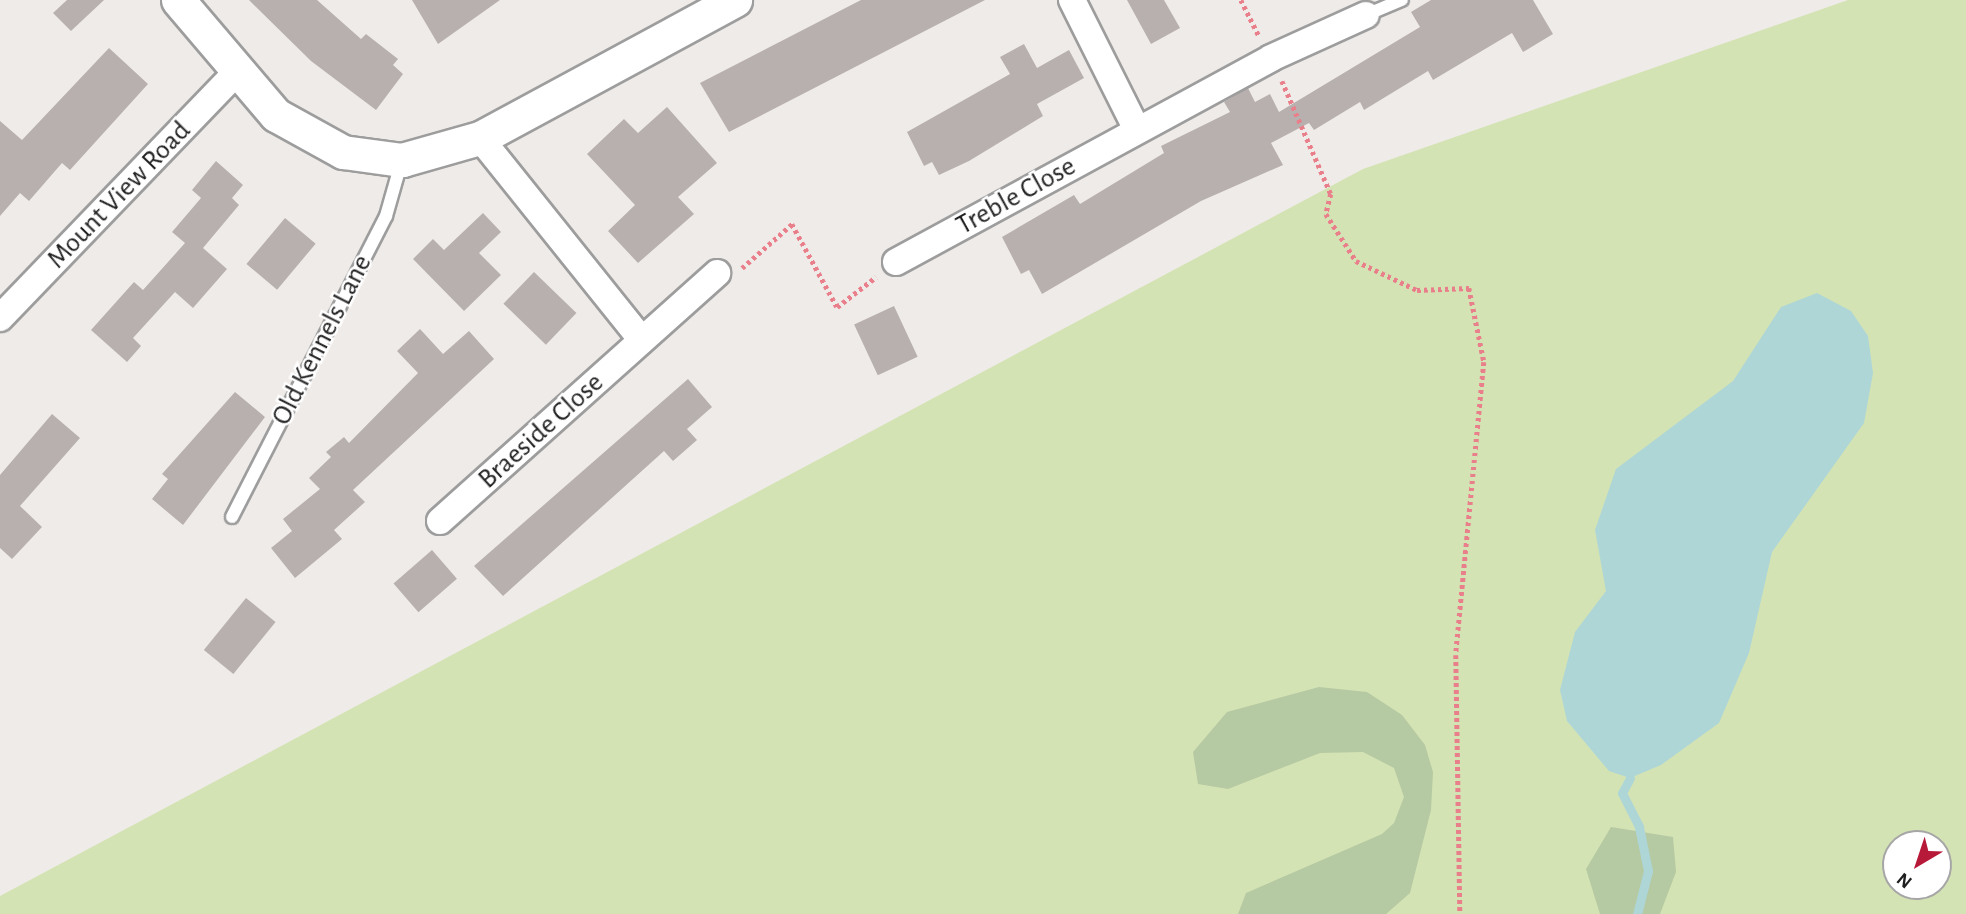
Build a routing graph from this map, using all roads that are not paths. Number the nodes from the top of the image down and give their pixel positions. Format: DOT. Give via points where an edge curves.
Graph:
graph roads {
  1 [pos="178,0"];
  2 [pos="735,0"];
  3 [pos="1072,0"];
  4 [pos="1402,0"];
  5 [pos="1366,15"];
  6 [pos="238,71"];
  7 [pos="1137,130"];
  8 [pos="480,138"];
  9 [pos="402,160"];
  10 [pos="896,262"];
  11 [pos="717,273"];
  12 [pos="0,317"];
  13 [pos="642,340"];
  14 [pos="232,517"];
  15 [pos="440,521"];
  1 -- 6 [label="street"];
  2 -- 8 [label="street"];
  3 -- 7 [label="street"];
  4 -- 5 [label="lane"];
  5 -- 7 [label="street, Treble Close" via="1271,58"];
  6 -- 9 [label="street" via="276,115 315,142 342,152"];
  6 -- 12 [label="street, Mount View Road"];
  7 -- 10 [label="street, Treble Close"];
  8 -- 9 [label="street"];
  8 -- 13 [label="street"];
  9 -- 14 [label="lane, Old Kennels Lane" via="386,216"];
  11 -- 13 [label="street, Braeside Close"];
  13 -- 15 [label="street, Braeside Close"];
}
